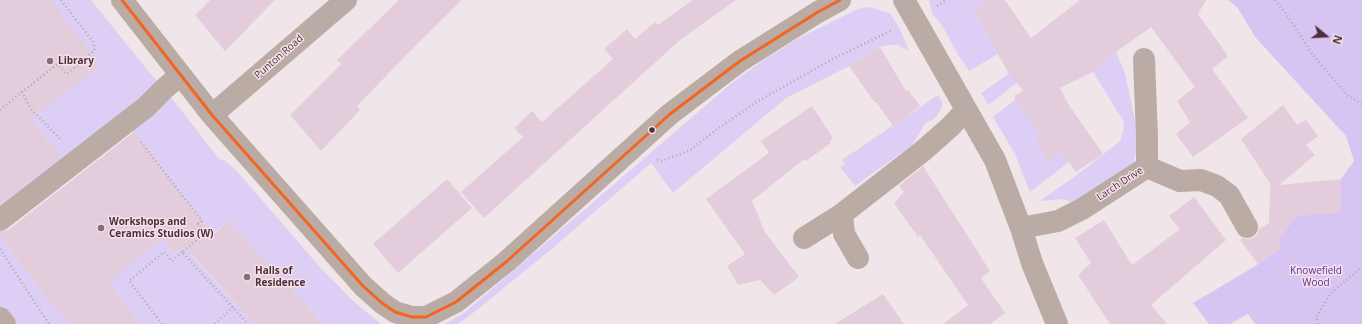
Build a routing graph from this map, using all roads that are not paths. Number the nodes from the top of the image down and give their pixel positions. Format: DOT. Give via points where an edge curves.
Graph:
graph roads {
  1 [pos="122,0"];
  2 [pos="346,0"];
  3 [pos="840,0"];
  4 [pos="909,9"];
  5 [pos="1144,58"];
  6 [pos="180,75"];
  7 [pos="966,110"];
  8 [pos="212,115"];
  9 [pos="1147,167"];
  10 [pos="842,214"];
  11 [pos="0,220"];
  12 [pos="1247,227"];
  13 [pos="1021,228"];
  14 [pos="804,238"];
  15 [pos="858,258"];
  16 [pos="0,318"];
  17 [pos="5,324"];
  18 [pos="1056,324"];
  1 -- 6 [label="street"];
  2 -- 8 [label="street, Punton Road"];
  3 -- 8 [label="street" via="740,61 670,114 506,262 456,302 426,317 412,317 382,304 363,286"];
  4 -- 7 [label="street"];
  5 -- 9 [label="street"];
  6 -- 8 [label="street"];
  6 -- 11 [label="street" via="127,123"];
  7 -- 10 [label="street" via="924,150"];
  7 -- 13 [label="street" via="995,160"];
  9 -- 12 [label="street, Larch Drive" via="1180,181 1202,180 1217,186 1229,195"];
  9 -- 13 [label="street, Larch Drive" via="1082,209 1058,221"];
  10 -- 14 [label="street"];
  10 -- 15 [label="street" via="844,234"];
  13 -- 18 [label="street"];
  16 -- 17 [label="street"];
}
